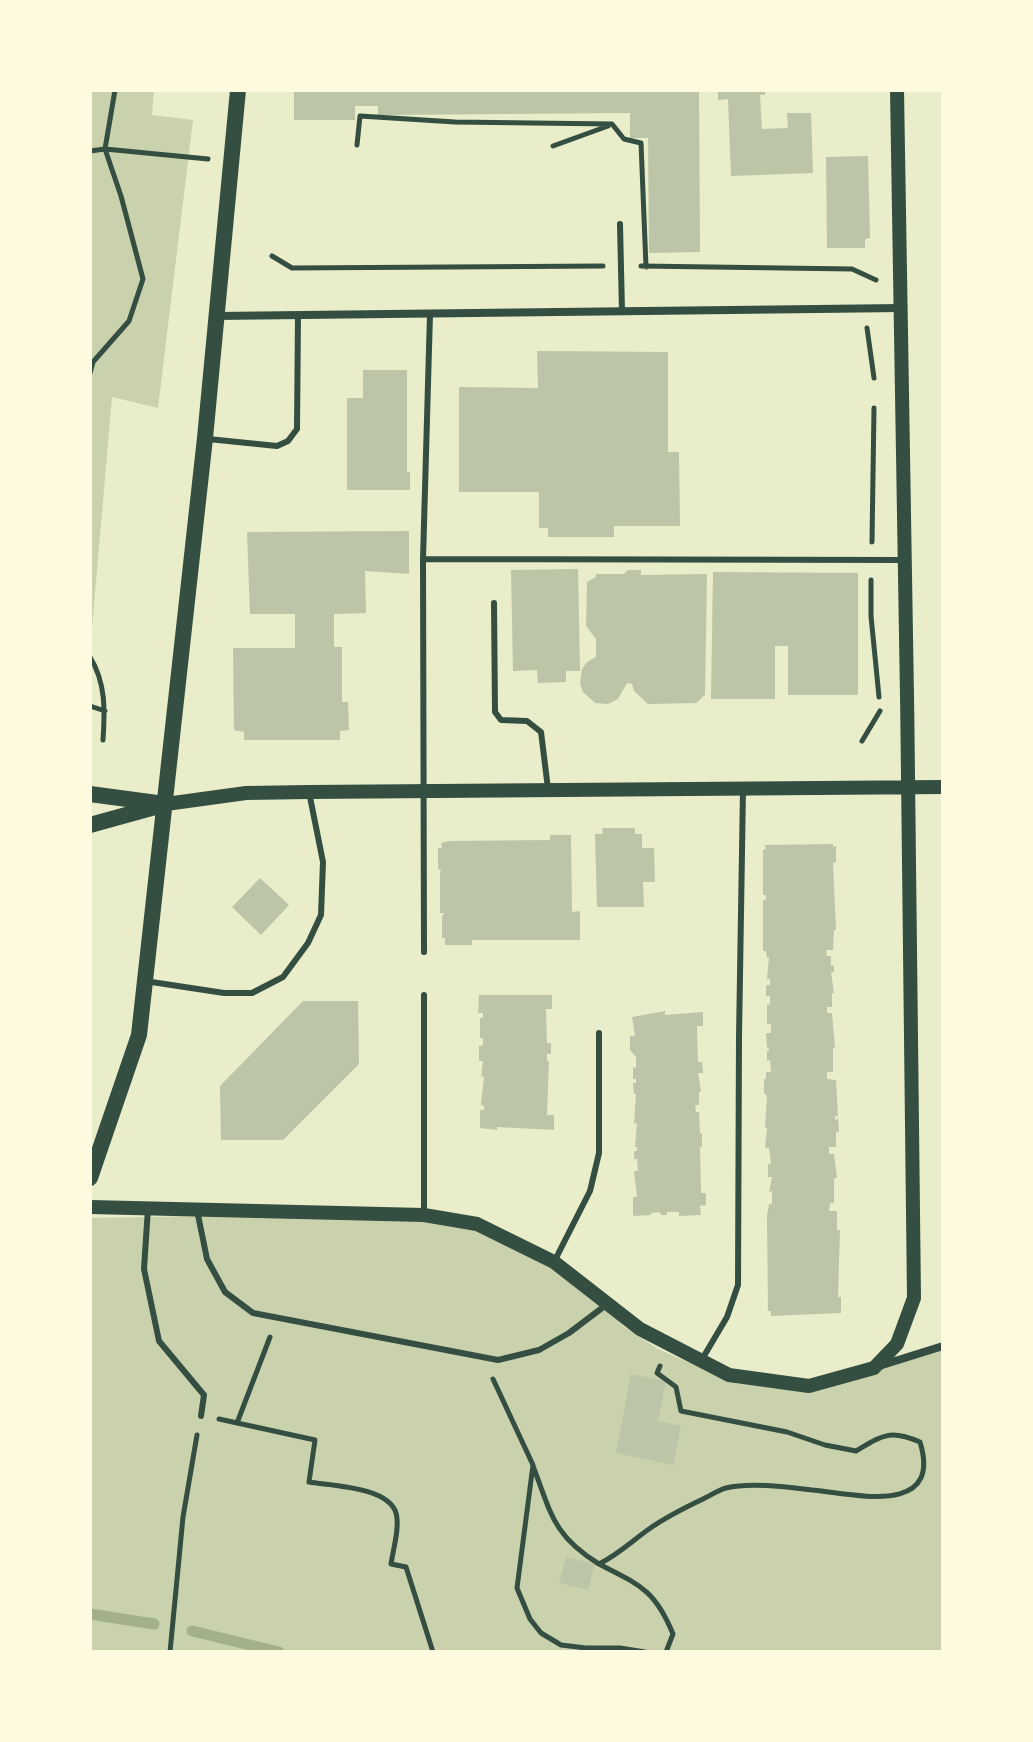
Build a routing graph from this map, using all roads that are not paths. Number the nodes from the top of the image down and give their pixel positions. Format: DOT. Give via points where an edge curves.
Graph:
graph roads {
  1 [pos="238,90"];
  2 [pos="897,90"];
  3 [pos="620,224"];
  4 [pos="901,308"];
  5 [pos="622,312"];
  6 [pos="430,314"];
  7 [pos="298,315"];
  8 [pos="217,316"];
  9 [pos="205,438"];
  10 [pos="423,559"];
  11 [pos="903,560"];
  12 [pos="494,603"];
  13 [pos="910,785"];
  14 [pos="743,787"];
  15 [pos="943,787"];
  16 [pos="548,789"];
  17 [pos="424,790"];
  18 [pos="309,792"];
  19 [pos="90,794"];
  20 [pos="166,804"];
  21 [pos="90,825"];
  22 [pos="424,952"];
  23 [pos="145,981"];
  24 [pos="424,995"];
  25 [pos="599,1033"];
  26 [pos="90,1178"];
  27 [pos="90,1207"];
  28 [pos="148,1208"];
  29 [pos="197,1210"];
  30 [pos="424,1215"];
  31 [pos="554,1262"];
  32 [pos="609,1303"];
  33 [pos="943,1346"];
  34 [pos="701,1361"];
  35 [pos="874,1368"];
  36 [pos="201,1416"];
  1 -- 8 [label="main road"];
  2 -- 4 [label="street"];
  3 -- 5 [label="lane"];
  4 -- 5 [label="street"];
  4 -- 11 [label="street"];
  5 -- 6 [label="street"];
  6 -- 7 [label="street"];
  6 -- 10 [label="lane"];
  7 -- 8 [label="street"];
  7 -- 9 [label="lane" via="297,429 288,441 277,446"];
  8 -- 9 [label="main road"];
  9 -- 20 [label="main road"];
  10 -- 11 [label="lane"];
  10 -- 17 [label="lane"];
  11 -- 13 [label="street"];
  12 -- 16 [label="lane" via="495,712 501,720 527,721 541,732"];
  13 -- 14 [label="street"];
  13 -- 15 [label="street"];
  13 -- 35 [label="street" via="914,1298 897,1344"];
  14 -- 16 [label="street"];
  14 -- 34 [label="lane" via="738,1285 727,1317"];
  16 -- 17 [label="street"];
  17 -- 18 [label="street"];
  17 -- 22 [label="lane"];
  18 -- 20 [label="street" via="246,793"];
  18 -- 23 [label="lane" via="323,862 321,915 283,977 252,993"];
  19 -- 20 [label="main road"];
  20 -- 21 [label="main road"];
  20 -- 23 [label="main road"];
  23 -- 26 [label="main road" via="139,1035"];
  24 -- 30 [label="lane"];
  25 -- 31 [label="lane" via="599,1153 590,1191"];
  27 -- 28 [label="street"];
  28 -- 29 [label="street"];
  28 -- 36 [label="lane" via="144,1269 159,1341 204,1395"];
  29 -- 30 [label="street"];
  29 -- 32 [label="lane" via="207,1259 225,1292 253,1313 494,1360 539,1350"];
  30 -- 31 [label="street" via="477,1224"];
  31 -- 32 [label="street"];
  32 -- 34 [label="street" via="640,1329"];
  33 -- 35 [label="street"];
  34 -- 35 [label="street" via="729,1375 809,1386"];
}
